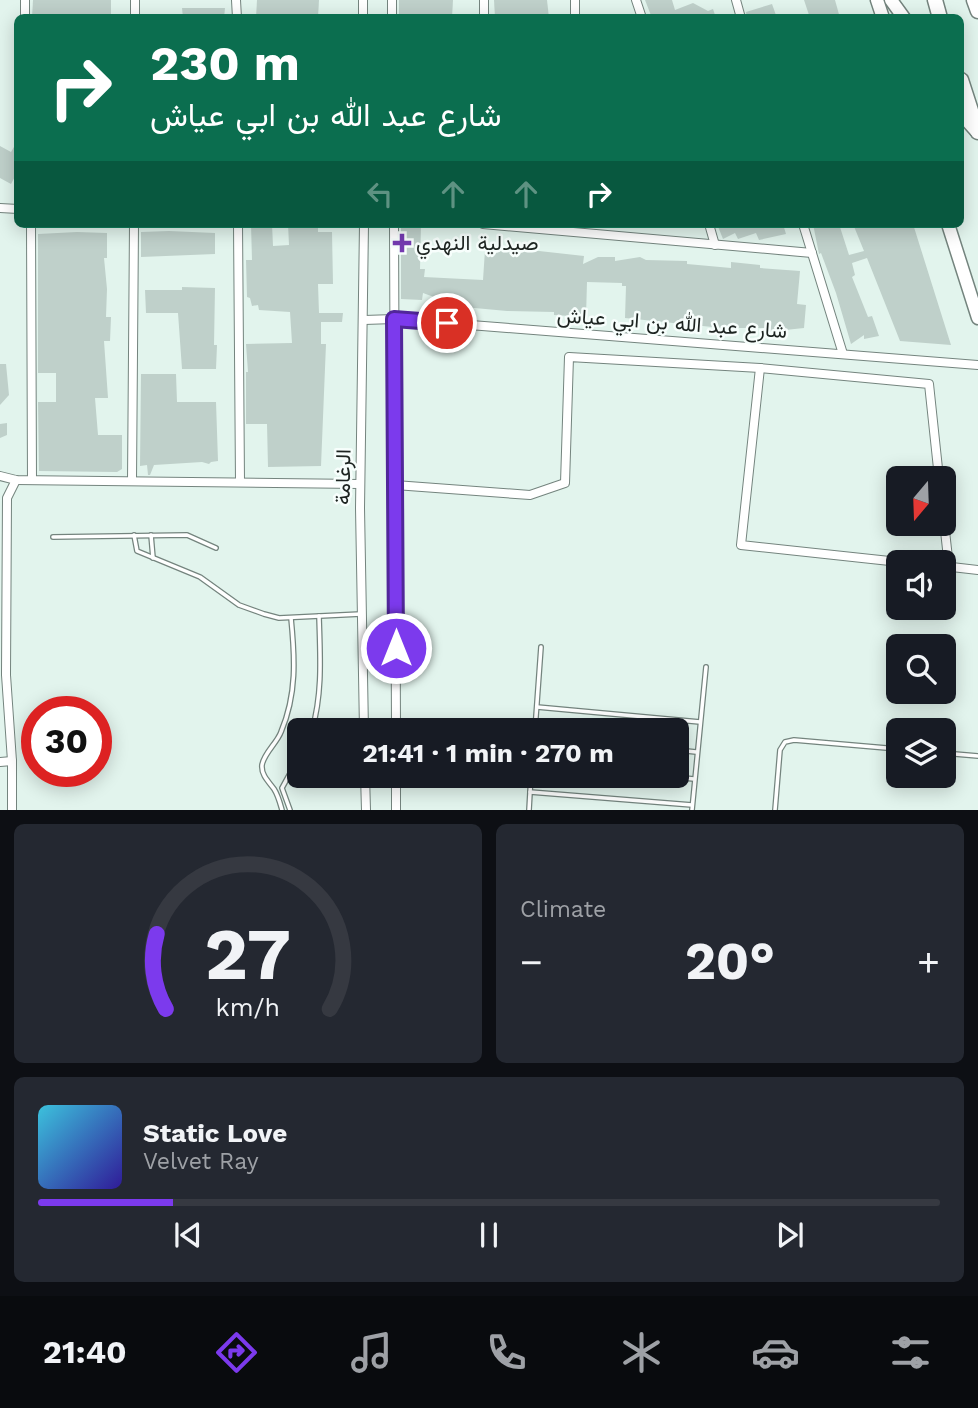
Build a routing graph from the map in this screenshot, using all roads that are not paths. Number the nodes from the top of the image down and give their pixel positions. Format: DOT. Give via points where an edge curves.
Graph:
graph roads {
  1 [pos="974,0"];
  2 [pos="978,11"];
  3 [pos="964,89"];
  4 [pos="964,117"];
  5 [pos="978,133"];
  6 [pos="31,228"];
  7 [pos="134,228"];
  8 [pos="238,228"];
  9 [pos="364,228"];
  10 [pos="394,228"];
  11 [pos="527,228"];
  12 [pos="710,228"];
  13 [pos="804,228"];
  14 [pos="949,228"];
  15 [pos="715,245"];
  16 [pos="812,253"];
  17 [pos="978,318"];
  18 [pos="394,319"];
  19 [pos="364,320"];
  20 [pos="842,354"];
  21 [pos="978,365"];
  22 [pos="760,368"];
  23 [pos="938,466"];
  24 [pos="0,476"];
  25 [pos="16,480"];
  26 [pos="32,480"];
  27 [pos="132,481"];
  28 [pos="240,482"];
  29 [pos="360,484"];
  30 [pos="394,485"];
  31 [pos="4,497"];
  32 [pos="134,535"];
  33 [pos="151,535"];
  34 [pos="52,537"];
  35 [pos="216,548"];
  36 [pos="152,558"];
  37 [pos="886,561"];
  38 [pos="956,568"];
  39 [pos="978,570"];
  40 [pos="362,614"];
  41 [pos="319,616"];
  42 [pos="291,617"];
  43 [pos="541,647"];
  44 [pos="706,667"];
  45 [pos="537,707"];
  46 [pos="316,718"];
  47 [pos="364,718"];
  48 [pos="396,718"];
  49 [pos="536,718"];
  50 [pos="700,722"];
  51 [pos="886,748"];
  52 [pos="689,751"];
  53 [pos="696,752"];
  54 [pos="956,754"];
  55 [pos="978,757"];
  56 [pos="12,761"];
  57 [pos="0,762"];
  58 [pos="689,778"];
  59 [pos="287,779"];
  60 [pos="694,779"];
  61 [pos="282,788"];
  62 [pos="365,788"];
  63 [pos="396,788"];
  64 [pos="530,788"];
  65 [pos="275,790"];
  66 [pos="530,792"];
  67 [pos="692,807"];
  68 [pos="12,810"];
  69 [pos="282,810"];
  70 [pos="290,810"];
  71 [pos="366,810"];
  72 [pos="396,810"];
  73 [pos="529,810"];
  74 [pos="775,810"];
  1 -- 2 [label="highway"];
  3 -- 5 [label="highway"];
  4 -- 5 [label="main road"];
  6 -- 26 [label="street"];
  7 -- 27 [label="street"];
  8 -- 28 [label="street"];
  9 -- 19 [label="street, الرغامة"];
  10 -- 18 [label="street"];
  11 -- 15 [label="street"];
  12 -- 15 [label="street"];
  13 -- 16 [label="street"];
  14 -- 17 [label="main road"];
  15 -- 16 [label="street"];
  16 -- 20 [label="street"];
  18 -- 19 [label="street, شارع عبد الله بن ابي عياش"];
  18 -- 20 [label="street, شارع عبد الله بن ابي عياش"];
  18 -- 30 [label="street"];
  19 -- 29 [label="street, الرغامة"];
  20 -- 21 [label="street, شارع عبد الله بن ابي عياش"];
  22 -- 23 [label="street" via="929,384"];
  22 -- 30 [label="street" via="569,357 565,483 530,495"];
  22 -- 37 [label="street" via="741,545"];
  24 -- 25 [label="street"];
  25 -- 26 [label="street"];
  25 -- 31 [label="street"];
  26 -- 27 [label="street"];
  27 -- 28 [label="street"];
  28 -- 29 [label="street"];
  29 -- 40 [label="street, الرغامة"];
  30 -- 48 [label="street"];
  31 -- 56 [label="street"];
  32 -- 33 [label="lane"];
  32 -- 34 [label="lane"];
  32 -- 36 [label="lane" via="137,551"];
  33 -- 35 [label="lane" via="187,535"];
  33 -- 36 [label="lane"];
  36 -- 42 [label="lane" via="200,577 239,605 279,618"];
  38 -- 39 [label="street"];
  40 -- 41 [label="lane"];
  40 -- 47 [label="street, الرغامة"];
  41 -- 42 [label="lane"];
  41 -- 46 [label="lane" via="321,677"];
  42 -- 65 [label="lane" via="295,683 280,735 262,765"];
  43 -- 45 [label="lane"];
  44 -- 50 [label="lane"];
  45 -- 49 [label="lane"];
  45 -- 50 [label="lane"];
  50 -- 53 [label="lane"];
  51 -- 74 [label="lane" via="788,740 780,750"];
  52 -- 53 [label="lane"];
  53 -- 60 [label="lane"];
  54 -- 55 [label="lane"];
  56 -- 57 [label="street"];
  56 -- 68 [label="street"];
  58 -- 60 [label="lane"];
  59 -- 61 [label="lane"];
  60 -- 67 [label="lane"];
  61 -- 65 [label="lane"];
  61 -- 70 [label="lane"];
  62 -- 71 [label="street"];
  63 -- 72 [label="street"];
  64 -- 66 [label="lane"];
  65 -- 69 [label="lane"];
  66 -- 67 [label="lane"];
  66 -- 73 [label="lane"];
}
